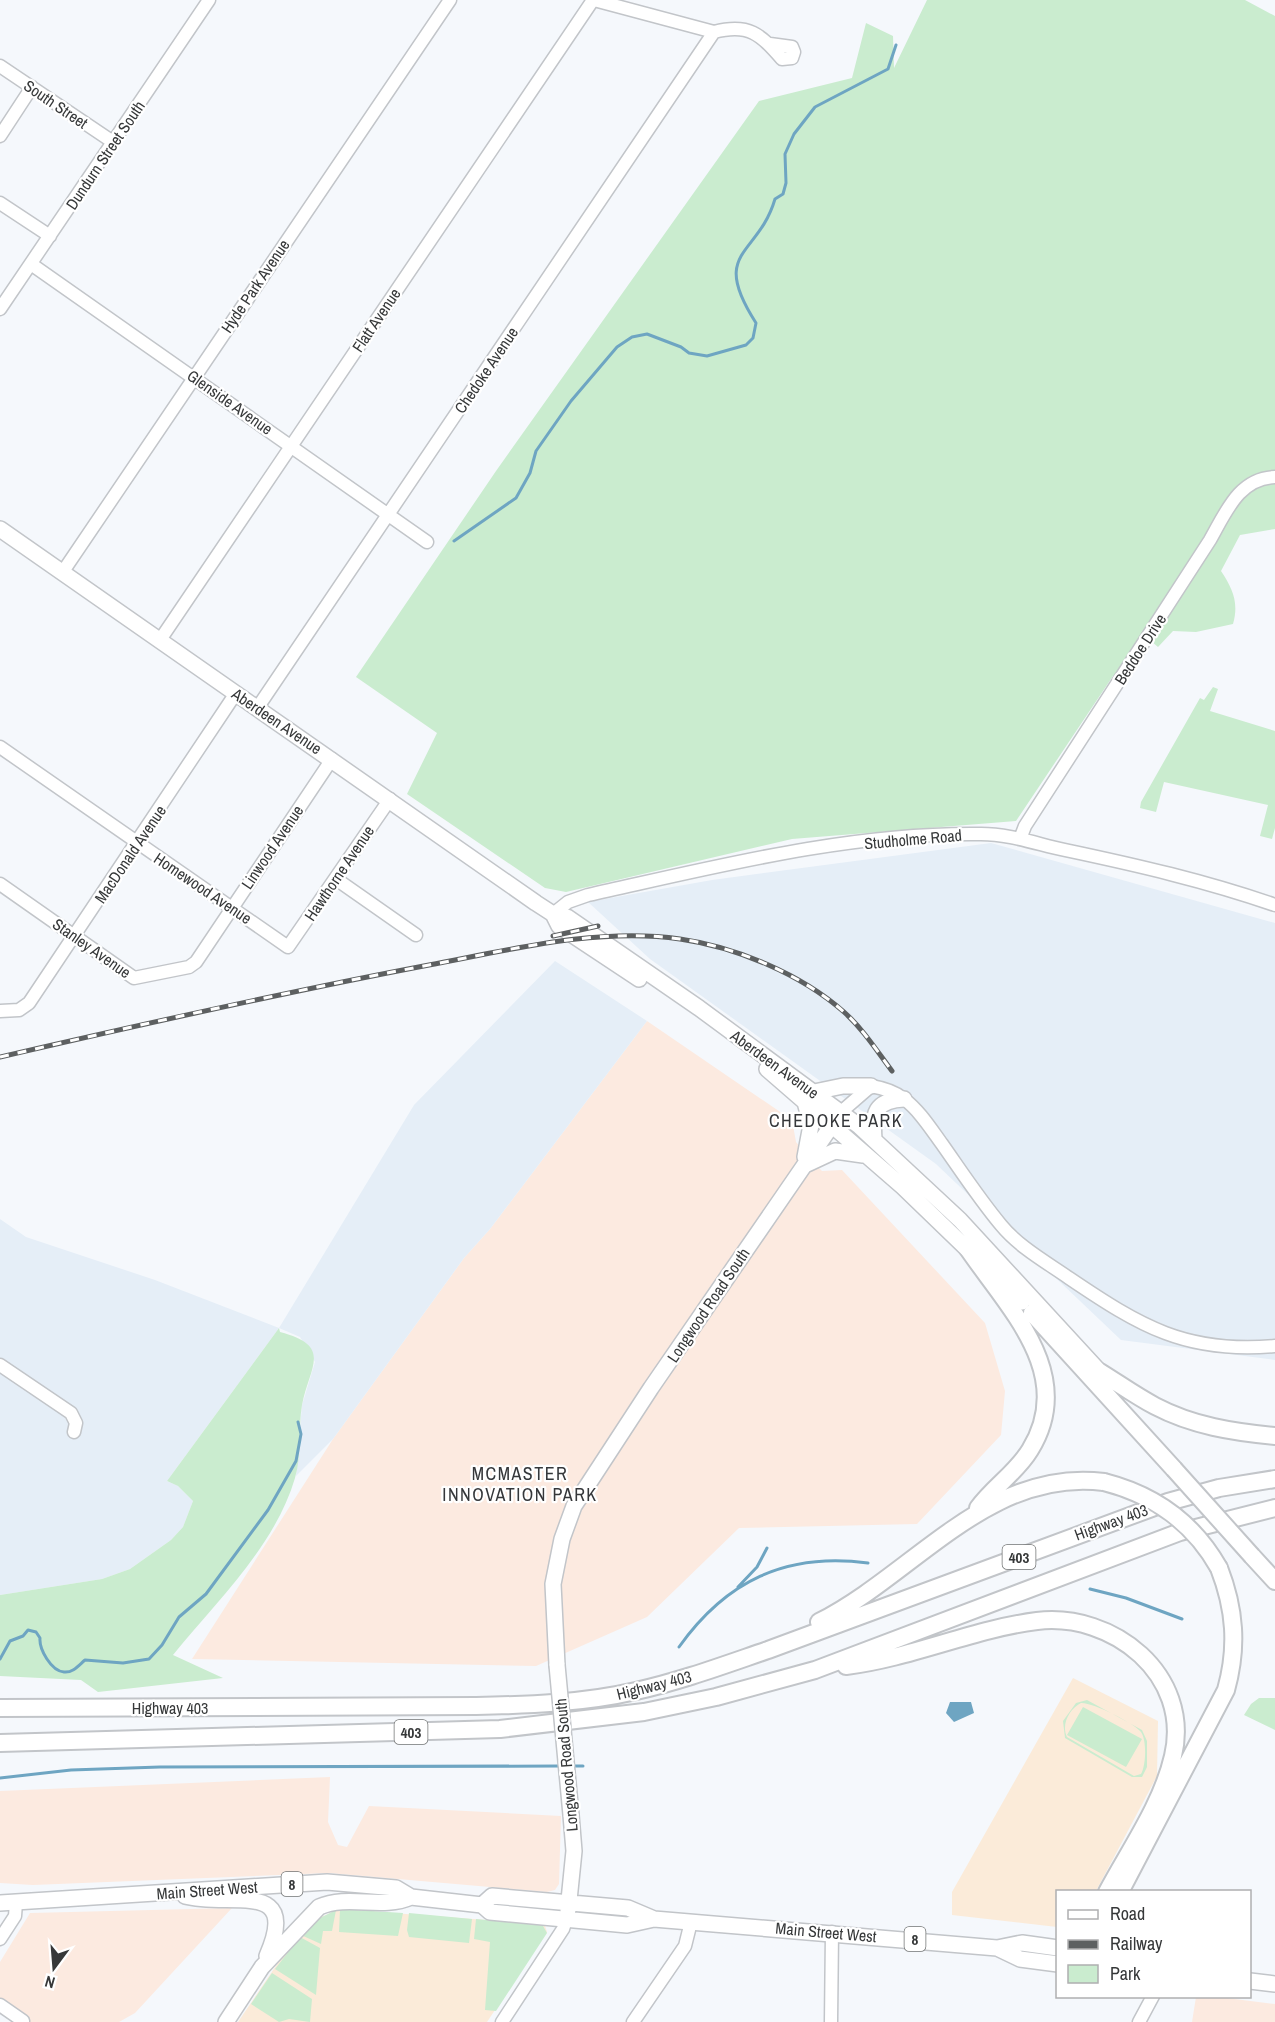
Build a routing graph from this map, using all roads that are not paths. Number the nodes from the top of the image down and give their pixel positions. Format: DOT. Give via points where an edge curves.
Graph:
graph roads {
  1 [pos="209,0"];
  2 [pos="450,0"];
  3 [pos="593,0"];
  4 [pos="714,32"];
  5 [pos="770,44"];
  6 [pos="0,66"];
  7 [pos="32,87"];
  8 [pos="0,136"];
  9 [pos="113,142"];
  10 [pos="0,203"];
  11 [pos="50,236"];
  12 [pos="31,264"];
  13 [pos="0,309"];
  14 [pos="194,376"];
  15 [pos="291,446"];
  16 [pos="1275,477"];
  17 [pos="387,514"];
  18 [pos="0,529"];
  19 [pos="427,542"];
  20 [pos="62,573"];
  21 [pos="160,640"];
  22 [pos="237,693"];
  23 [pos="258,708"];
  24 [pos="0,747"];
  25 [pos="332,759"];
  26 [pos="390,799"];
  27 [pos="1020,839"];
  28 [pos="136,843"];
  29 [pos="336,879"];
  30 [pos="0,884"];
  31 [pos="1275,905"];
  32 [pos="230,907"];
  33 [pos="553,914"];
  34 [pos="75,936"];
  35 [pos="416,936"];
  36 [pos="288,946"];
  37 [pos="193,965"];
  38 [pos="0,1011"];
  39 [pos="871,1086"];
  40 [pos="810,1097"];
  41 [pos="904,1099"];
  42 [pos="836,1118"];
  43 [pos="874,1139"];
  44 [pos="874,1161"];
  45 [pos="802,1167"];
  46 [pos="966,1246"];
  47 [pos="1032,1312"];
  48 [pos="1275,1346"];
  49 [pos="0,1365"];
  50 [pos="1100,1372"];
  51 [pos="74,1432"];
  52 [pos="1275,1436"];
  53 [pos="1179,1467"];
  54 [pos="1275,1479"];
  55 [pos="1275,1508"];
  56 [pos="973,1516"];
  57 [pos="1275,1519"];
  58 [pos="1255,1552"];
  59 [pos="1122,1553"];
  60 [pos="1275,1567"];
  61 [pos="1275,1581"];
  62 [pos="768,1650"];
  63 [pos="815,1670"];
  64 [pos="0,1708"];
  65 [pos="0,1743"];
  66 [pos="1108,1890"];
  67 [pos="1121,1890"];
  68 [pos="171,1892"];
  69 [pos="411,1897"];
  70 [pos="8,1903"];
  71 [pos="570,1903"];
  72 [pos="482,1905"];
  73 [pos="654,1919"];
  74 [pos="566,1920"];
  75 [pos="691,1922"];
  76 [pos="832,1932"];
  77 [pos="0,1939"];
  78 [pos="998,1948"];
  79 [pos="1056,1948"];
  80 [pos="1056,1964"];
  81 [pos="262,1967"];
  82 [pos="1251,1980"];
  83 [pos="1275,1984"];
  84 [pos="1152,1998"];
  85 [pos="0,2005"];
  86 [pos="23,2021"];
  87 [pos="225,2022"];
  88 [pos="502,2022"];
  89 [pos="633,2022"];
  90 [pos="831,2022"];
  91 [pos="1139,2022"];
  1 -- 9 [label="street, Dundurn Street South"];
  2 -- 14 [label="street, Hyde Park Avenue"];
  3 -- 4 [label="street"];
  3 -- 15 [label="street, Flatt Avenue"];
  4 -- 5 [label="street" via="746,28"];
  4 -- 17 [label="street, Chedoke Avenue"];
  6 -- 7 [label="street, South Street"];
  7 -- 8 [label="street"];
  7 -- 9 [label="street, South Street"];
  9 -- 11 [label="street, Dundurn Street South"];
  10 -- 11 [label="street"];
  11 -- 12 [label="street, Dundurn Street South"];
  12 -- 13 [label="street, Dundurn Street South"];
  12 -- 14 [label="street, Glenside Avenue"];
  14 -- 15 [label="street, Glenside Avenue"];
  14 -- 20 [label="street, Hyde Park Avenue"];
  15 -- 17 [label="street, Glenside Avenue"];
  15 -- 21 [label="street, Flatt Avenue"];
  16 -- 27 [label="street, Beddoe Drive" via="1263,477 1245,485 1228,508"];
  17 -- 19 [label="street, Glenside Avenue"];
  17 -- 23 [label="street, Chedoke Avenue"];
  18 -- 20 [label="main road, Aberdeen Avenue"];
  20 -- 21 [label="main road, Aberdeen Avenue"];
  21 -- 22 [label="main road, Aberdeen Avenue"];
  22 -- 23 [label="main road, Aberdeen Avenue"];
  22 -- 28 [label="street, MacDonald Avenue"];
  23 -- 25 [label="main road, Aberdeen Avenue"];
  24 -- 28 [label="street, Homewood Avenue"];
  25 -- 26 [label="main road, Aberdeen Avenue"];
  25 -- 32 [label="street, Linwood Avenue"];
  26 -- 29 [label="street, Hawthorne Avenue"];
  26 -- 33 [label="main road, Aberdeen Avenue"];
  27 -- 31 [label="street, Studholme Road" via="1208,882"];
  27 -- 33 [label="street, Studholme Road" via="981,834 812,848 588,895 568,902"];
  28 -- 32 [label="street, Homewood Avenue"];
  28 -- 34 [label="street, MacDonald Avenue"];
  29 -- 35 [label="street"];
  29 -- 36 [label="street, Hawthorne Avenue"];
  30 -- 34 [label="street, Stanley Avenue"];
  32 -- 36 [label="street, Homewood Avenue"];
  32 -- 37 [label="street, Linwood Avenue"];
  33 -- 40 [label="main road, Aberdeen Avenue" via="559,926"];
  34 -- 37 [label="street, Stanley Avenue" via="134,978"];
  34 -- 38 [label="street, MacDonald Avenue" via="28,1004 19,1010"];
  39 -- 40 [label="main road" via="843,1086"];
  39 -- 41 [label="street"];
  39 -- 42 [label="street, Longwood Road South"];
  40 -- 42 [label="main road, Aberdeen Avenue"];
  40 -- 45 [label="main road" via="811,1125"];
  41 -- 43 [label="main road" via="892,1099 878,1109 873,1120"];
  41 -- 48 [label="street" via="932,1130 1007,1233 1102,1301 1137,1322 1185,1341 1217,1346"];
  42 -- 43 [label="main road, Aberdeen Avenue"];
  42 -- 44 [label="main road, Aberdeen Avenue"];
  42 -- 45 [label="main road, Longwood Road South"];
  43 -- 50 [label="main road, Aberdeen Avenue" via="960,1220"];
  44 -- 45 [label="main road" via="850,1151 835,1150"];
  44 -- 46 [label="main road, Aberdeen Avenue"];
  45 -- 71 [label="main road, Longwood Road South, bridge" via="612,1446 574,1506 562,1539 554,1584 557,1665 574,1851"];
  46 -- 47 [label="main road, Aberdeen Avenue"];
  46 -- 56 [label="highway" via="1033,1342 1046,1387 1043,1417 1032,1448"];
  47 -- 53 [label="highway"];
  49 -- 51 [label="street" via="71,1413 76,1423"];
  50 -- 52 [label="highway" via="1153,1406 1192,1422"];
  50 -- 53 [label="highway"];
  53 -- 58 [label="highway"];
  54 -- 62 [label="highway, Highway 403 / 403" via="1168,1502"];
  55 -- 59 [label="highway, Highway 403 / 403" via="1180,1532"];
  56 -- 62 [label="highway" via="871,1591"];
  56 -- 67 [label="highway, bridge" via="1014,1493 1042,1484 1104,1482 1146,1497 1177,1516 1202,1542 1229,1595 1234,1654 1227,1690"];
  57 -- 59 [label="highway"];
  58 -- 60 [label="highway"];
  58 -- 61 [label="highway"];
  59 -- 63 [label="highway, Highway 403 / 403"];
  62 -- 64 [label="highway, Highway 403 / 403" via="635,1692 541,1704"];
  63 -- 65 [label="highway, Highway 403 / 403" via="681,1705 537,1726"];
  63 -- 66 [label="highway" via="861,1664 1018,1625 1054,1620 1098,1627 1137,1650 1167,1695 1173,1713 1174,1753 1161,1790"];
  68 -- 69 [label="main road, Main Street West / 8" via="327,1882 396,1888"];
  68 -- 70 [label="main road, Main Street West / 8"];
  68 -- 81 [label="main road" via="203,1901 254,1899 267,1904 275,1913 277,1932"];
  69 -- 72 [label="main road, Main Street West / 8"];
  69 -- 81 [label="main road" via="396,1904 352,1900 319,1907"];
  70 -- 77 [label="street" via="15,1916"];
  71 -- 72 [label="main road, Main Street West / 8" via="492,1896"];
  71 -- 73 [label="main road, Main Street West / 8" via="628,1908"];
  71 -- 74 [label="main road, Longwood Road South"];
  72 -- 74 [label="main road, Main Street West / 8" via="490,1912"];
  73 -- 74 [label="main road, Main Street West / 8" via="627,1925"];
  73 -- 75 [label="main road, Main Street West / 8"];
  74 -- 88 [label="street, Longwood Road South"];
  75 -- 76 [label="main road, Main Street West / 8"];
  75 -- 89 [label="street" via="685,1947"];
  76 -- 78 [label="main road, Main Street West / 8"];
  76 -- 90 [label="street"];
  78 -- 79 [label="main road, Main Street West / 8" via="1022,1943"];
  78 -- 80 [label="main road, Main Street West / 8" via="1020,1959"];
  81 -- 87 [label="main road"];
  82 -- 83 [label="main road"];
  84 -- 91 [label="street"];
  85 -- 86 [label="street"];
}
